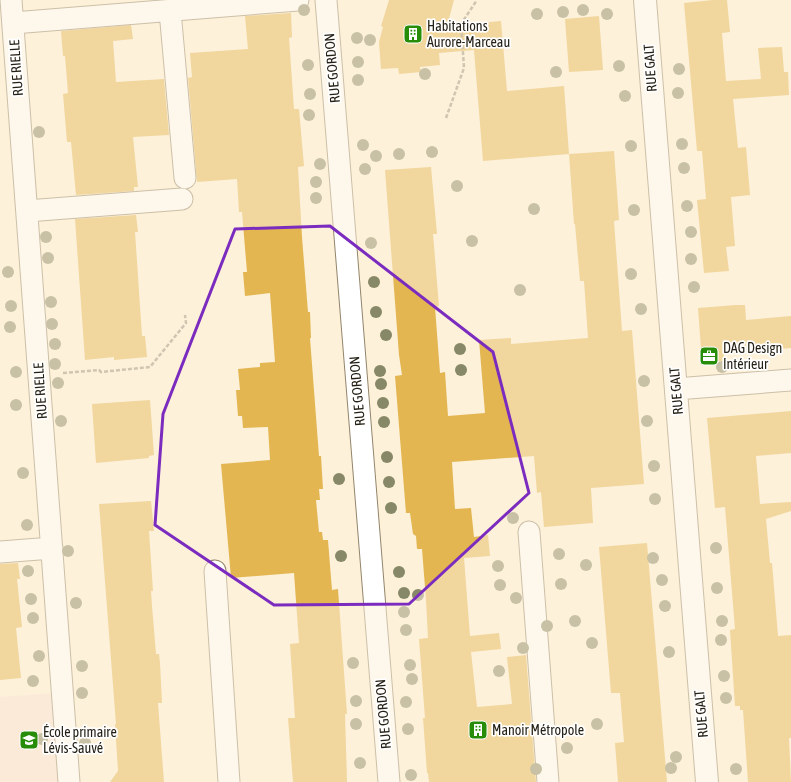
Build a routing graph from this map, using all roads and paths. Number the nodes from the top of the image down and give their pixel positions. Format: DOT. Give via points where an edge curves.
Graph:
graph roads {
  1 [pos="7,0"];
  2 [pos="298,0"];
  3 [pos="326,0"];
  4 [pos="477,0"];
  5 [pos="645,0"];
  6 [pos="170,11"];
  7 [pos="13,23"];
  8 [pos="446,118"];
  9 [pos="185,178"];
  10 [pos="182,199"];
  11 [pos="27,211"];
  12 [pos="185,315"];
  13 [pos="63,373"];
  14 [pos="791,380"];
  15 [pos="676,389"];
  16 [pos="529,532"];
  17 [pos="52,548"];
  18 [pos="0,552"];
  19 [pos="216,571"];
  20 [pos="69,782"];
  21 [pos="230,782"];
  22 [pos="388,782"];
  23 [pos="548,782"];
  24 [pos="707,782"];
  1 -- 7 [label="street, RUE RIELLE"];
  2 -- 6 [label="street"];
  3 -- 22 [label="street, RUE GORDON"];
  4 -- 8 [label="path" via="461,24 464,68"];
  5 -- 15 [label="main road, RUE GALT"];
  6 -- 7 [label="street"];
  6 -- 9 [label="street"];
  7 -- 11 [label="street, RUE RIELLE"];
  10 -- 11 [label="street"];
  11 -- 17 [label="street, RUE RIELLE"];
  12 -- 13 [label="path" via="186,323 150,367"];
  14 -- 15 [label="street"];
  15 -- 24 [label="main road, RUE GALT"];
  16 -- 23 [label="street"];
  17 -- 18 [label="street"];
  17 -- 20 [label="street, RUE RIELLE"];
  19 -- 21 [label="street"];
}
